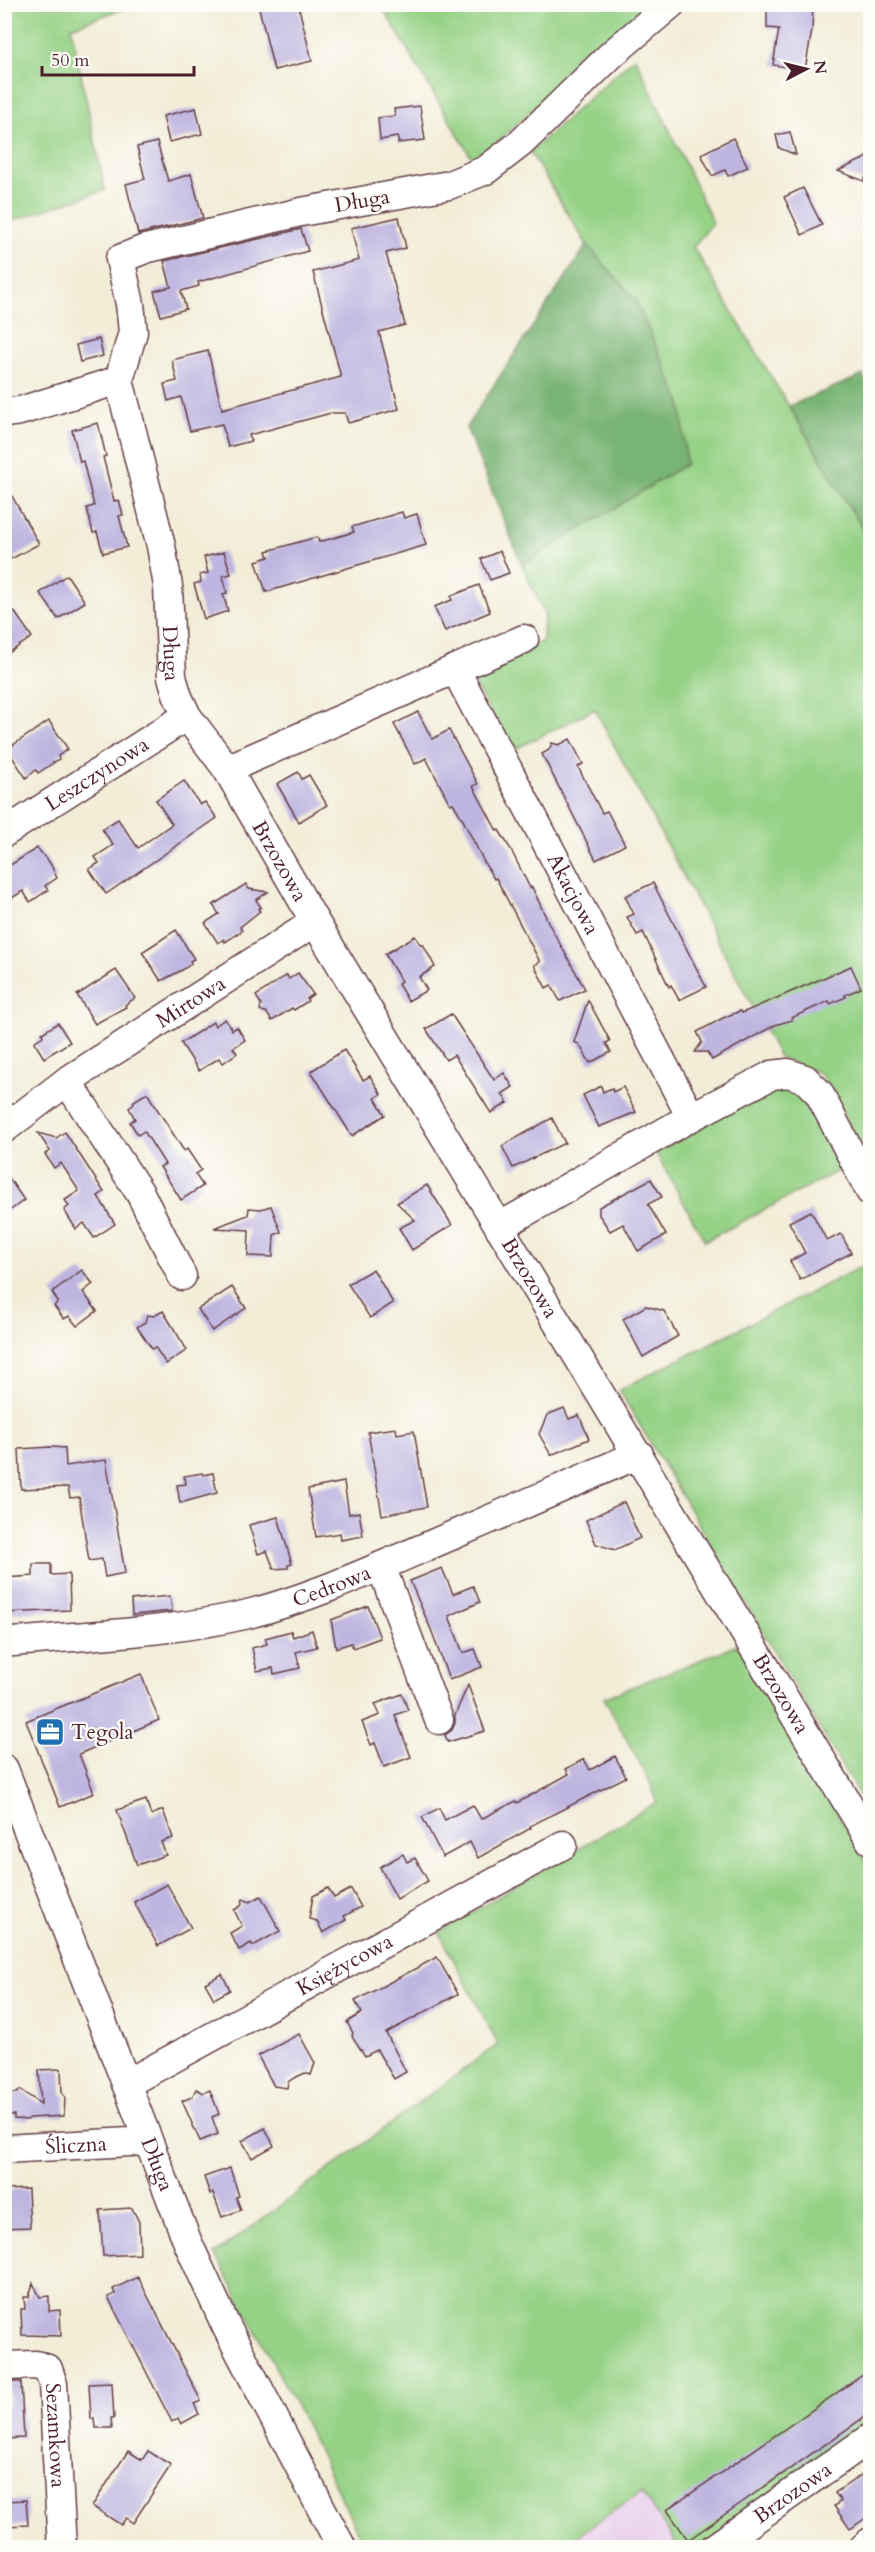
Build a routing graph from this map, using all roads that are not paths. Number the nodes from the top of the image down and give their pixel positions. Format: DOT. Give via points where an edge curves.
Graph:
graph roads {
  1 [pos="669,5"];
  2 [pos="119,380"];
  3 [pos="4,413"];
  4 [pos="524,639"];
  5 [pos="455,669"];
  6 [pos="187,716"];
  7 [pos="227,769"];
  8 [pos="4,833"];
  9 [pos="315,922"];
  10 [pos="67,1081"];
  11 [pos="691,1117"];
  12 [pos="4,1130"];
  13 [pos="870,1191"];
  14 [pos="500,1227"];
  15 [pos="182,1276"];
  16 [pos="639,1454"];
  17 [pos="381,1566"];
  18 [pos="4,1643"];
  19 [pos="438,1720"];
  20 [pos="4,1768"];
  21 [pos="16,1824"];
  22 [pos="870,1840"];
  23 [pos="564,1845"];
  24 [pos="126,2084"];
  25 [pos="148,2141"];
  26 [pos="4,2149"];
  27 [pos="4,2366"];
  28 [pos="870,2438"];
  29 [pos="870,2542"];
  30 [pos="333,2546"];
  31 [pos="62,2547"];
  32 [pos="714,2547"];
  33 [pos="863,2547"];
  1 -- 2 [label="street, Długa" via="486,170 448,184 301,212 145,249 120,259 133,332"];
  2 -- 3 [label="street"];
  2 -- 6 [label="street, Długa" via="161,546 168,586 172,677"];
  4 -- 5 [label="street"];
  5 -- 7 [label="street"];
  5 -- 11 [label="street, Akacjowa"];
  6 -- 7 [label="street, Brzozowa"];
  6 -- 8 [label="street, Leszczynowa"];
  7 -- 9 [label="street, Brzozowa"];
  9 -- 10 [label="street, Mirtowa"];
  9 -- 14 [label="street, Brzozowa"];
  10 -- 12 [label="street, Mirtowa"];
  10 -- 15 [label="street" via="140,1193"];
  11 -- 13 [label="street" via="772,1075 788,1073 805,1078 819,1093"];
  11 -- 14 [label="street"];
  14 -- 16 [label="street, Brzozowa"];
  16 -- 17 [label="street, Cedrowa"];
  16 -- 22 [label="street, Brzozowa"];
  17 -- 18 [label="street, Cedrowa" via="274,1607 218,1620"];
  17 -- 19 [label="street"];
  20 -- 21 [label="street, Długa"];
  21 -- 24 [label="street, Długa"];
  23 -- 24 [label="street, Księżycowa"];
  24 -- 25 [label="street, Długa"];
  25 -- 26 [label="street, Śliczna"];
  25 -- 30 [label="street, Długa" via="212,2295"];
  27 -- 31 [label="street, Sezamkowa" via="36,2365 48,2369 53,2384"];
  28 -- 32 [label="street, Brzozowa"];
  29 -- 33 [label="street"];
}
